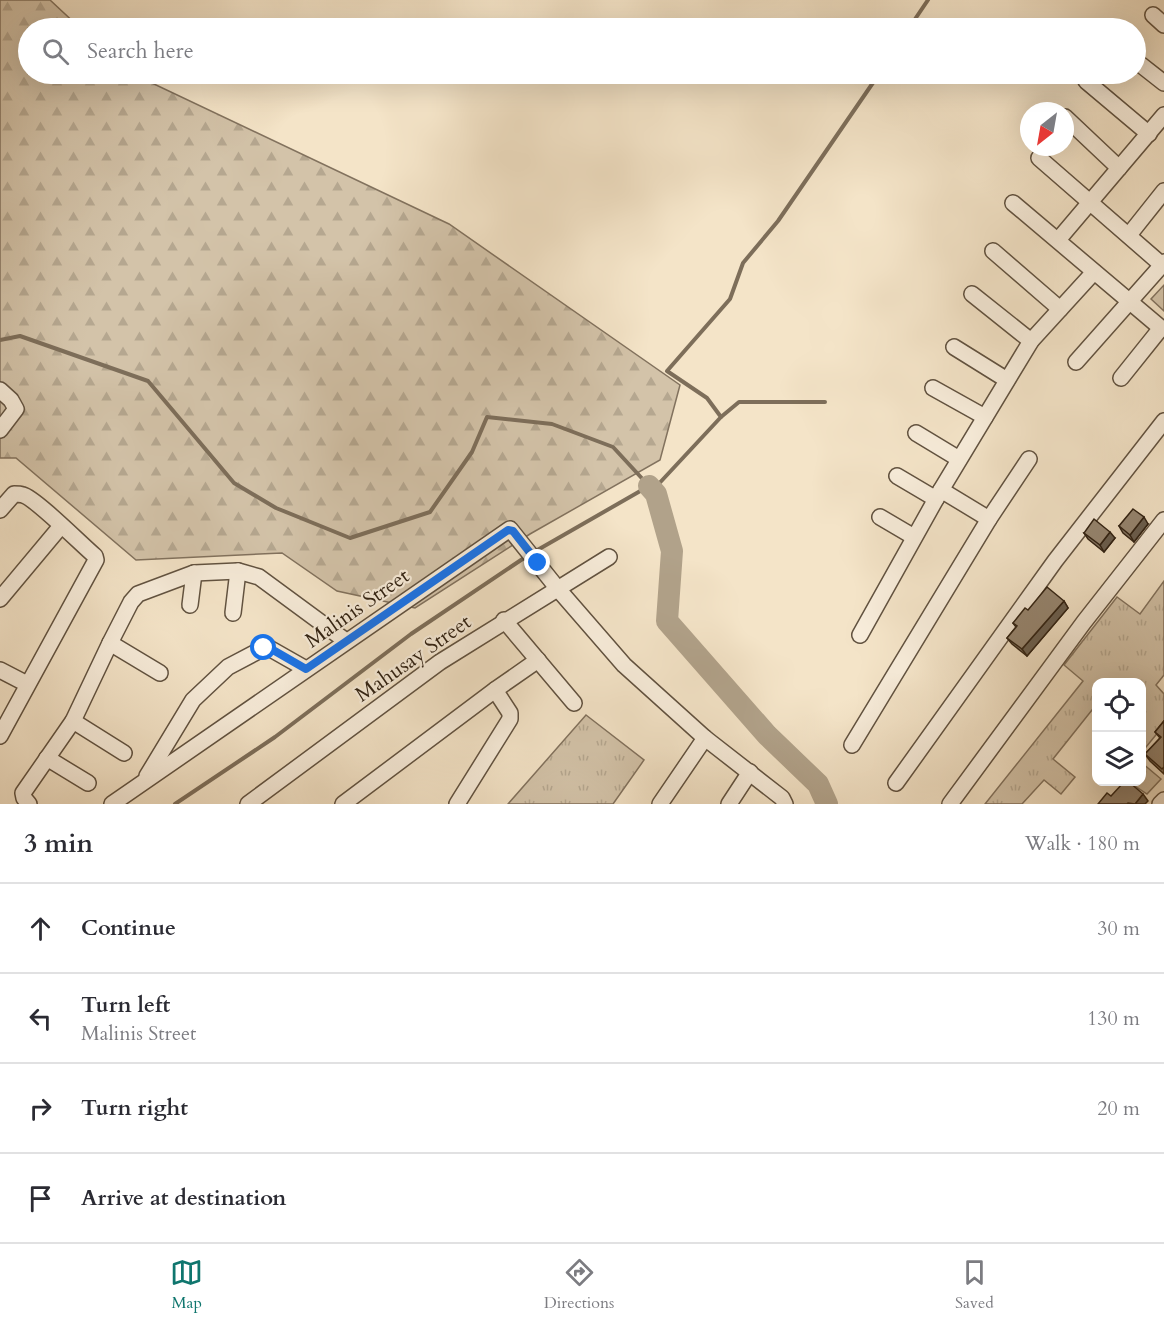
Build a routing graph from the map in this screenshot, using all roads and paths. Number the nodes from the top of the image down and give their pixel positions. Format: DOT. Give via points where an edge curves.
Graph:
graph roads {
  1 [pos="1146,69"];
  2 [pos="1164,83"];
  3 [pos="1090,84"];
  4 [pos="1164,115"];
  5 [pos="1074,126"];
  6 [pos="1149,134"];
  7 [pos="1039,158"];
  8 [pos="1119,168"];
  9 [pos="1164,191"];
  10 [pos="1089,202"];
  11 [pos="1013,203"];
  12 [pos="1129,235"];
  13 [pos="1058,240"];
  14 [pos="993,251"];
  15 [pos="1163,263"];
  16 [pos="1094,272"];
  17 [pos="972,294"];
  18 [pos="1130,303"];
  19 [pos="1060,309"];
  20 [pos="1162,328"];
  21 [pos="1031,341"];
  22 [pos="954,347"];
  23 [pos="1076,362"];
  24 [pos="1121,378"];
  25 [pos="1007,380"];
  26 [pos="933,388"];
  27 [pos="0,390"];
  28 [pos="984,417"];
  29 [pos="1164,422"];
  30 [pos="0,430"];
  31 [pos="916,433"];
  32 [pos="959,459"];
  33 [pos="1029,459"];
  34 [pos="897,476"];
  35 [pos="938,494"];
  36 [pos="0,510"];
  37 [pos="880,517"];
  38 [pos="989,519"];
  39 [pos="1164,520"];
  40 [pos="61,526"];
  41 [pos="914,537"];
  42 [pos="609,557"];
  43 [pos="238,571"];
  44 [pos="194,573"];
  45 [pos="558,589"];
  46 [pos="0,599"];
  47 [pos="190,604"];
  48 [pos="233,613"];
  49 [pos="504,620"];
  50 [pos="860,635"];
  51 [pos="346,641"];
  52 [pos="110,644"];
  53 [pos="538,660"];
  54 [pos="306,669"];
  55 [pos="0,670"];
  56 [pos="160,673"];
  57 [pos="27,684"];
  58 [pos="495,690"];
  59 [pos="574,703"];
  60 [pos="73,721"];
  61 [pos="0,736"];
  62 [pos="705,738"];
  63 [pos="852,745"];
  64 [pos="124,753"];
  65 [pos="47,758"];
  66 [pos="750,772"];
  67 [pos="144,781"];
  68 [pos="88,783"];
  69 [pos="896,783"];
  70 [pos="1164,800"];
  71 [pos="257,802"];
  72 [pos="351,802"];
  73 [pos="29,804"];
  74 [pos="112,804"];
  75 [pos="457,804"];
  76 [pos="660,804"];
  77 [pos="729,804"];
  78 [pos="785,804"];
  79 [pos="950,804"];
  80 [pos="1160,804"];
  1 -- 2 [label="street"];
  3 -- 6 [label="street"];
  4 -- 6 [label="street"];
  5 -- 8 [label="street"];
  6 -- 8 [label="street"];
  7 -- 10 [label="street"];
  8 -- 10 [label="street"];
  9 -- 12 [label="street"];
  10 -- 12 [label="street"];
  10 -- 13 [label="street"];
  11 -- 13 [label="street"];
  12 -- 15 [label="street"];
  13 -- 16 [label="street"];
  14 -- 19 [label="street"];
  15 -- 18 [label="street"];
  16 -- 18 [label="street"];
  16 -- 19 [label="street"];
  17 -- 21 [label="street"];
  18 -- 20 [label="street"];
  18 -- 23 [label="street"];
  19 -- 21 [label="street"];
  20 -- 24 [label="street"];
  21 -- 25 [label="street"];
  22 -- 25 [label="street"];
  25 -- 28 [label="street"];
  26 -- 28 [label="street"];
  27 -- 30 [label="street" via="16,410"];
  28 -- 32 [label="street"];
  29 -- 69 [label="street" via="1055,561"];
  31 -- 32 [label="street"];
  32 -- 35 [label="street"];
  33 -- 38 [label="street"];
  34 -- 35 [label="street"];
  35 -- 38 [label="street"];
  35 -- 41 [label="street"];
  36 -- 40 [label="street" via="14,495 21,494"];
  37 -- 41 [label="street"];
  38 -- 63 [label="street"];
  39 -- 79 [label="street"];
  40 -- 46 [label="street"];
  40 -- 57 [label="street" via="96,560"];
  41 -- 50 [label="street"];
  42 -- 45 [label="street, Mahusay Street"];
  43 -- 44 [label="street"];
  43 -- 48 [label="street"];
  43 -- 51 [label="street" via="259,577"];
  44 -- 47 [label="street"];
  44 -- 52 [label="street" via="138,594"];
  45 -- 49 [label="street, Mahusay Street"];
  45 -- 51 [label="street, Malinis Street" via="513,531 508,530"];
  45 -- 62 [label="street" via="624,665"];
  49 -- 53 [label="street"];
  49 -- 71 [label="street, Mahusay Street" via="440,662"];
  51 -- 54 [label="street, Malinis Street"];
  52 -- 56 [label="street"];
  52 -- 60 [label="street"];
  53 -- 58 [label="street"];
  53 -- 59 [label="street"];
  54 -- 67 [label="street, Malinis Street"];
  54 -- 67 [label="street" via="269,648 228,667 188,705"];
  55 -- 57 [label="street"];
  57 -- 61 [label="street"];
  58 -- 72 [label="street"];
  58 -- 75 [label="street" via="510,719"];
  60 -- 64 [label="street"];
  60 -- 65 [label="street"];
  62 -- 66 [label="street"];
  62 -- 76 [label="street"];
  65 -- 68 [label="street"];
  65 -- 73 [label="street" via="23,793"];
  66 -- 77 [label="street"];
  66 -- 78 [label="street"];
  67 -- 74 [label="street, Malinis Street"];
  70 -- 80 [label="street"];
}
